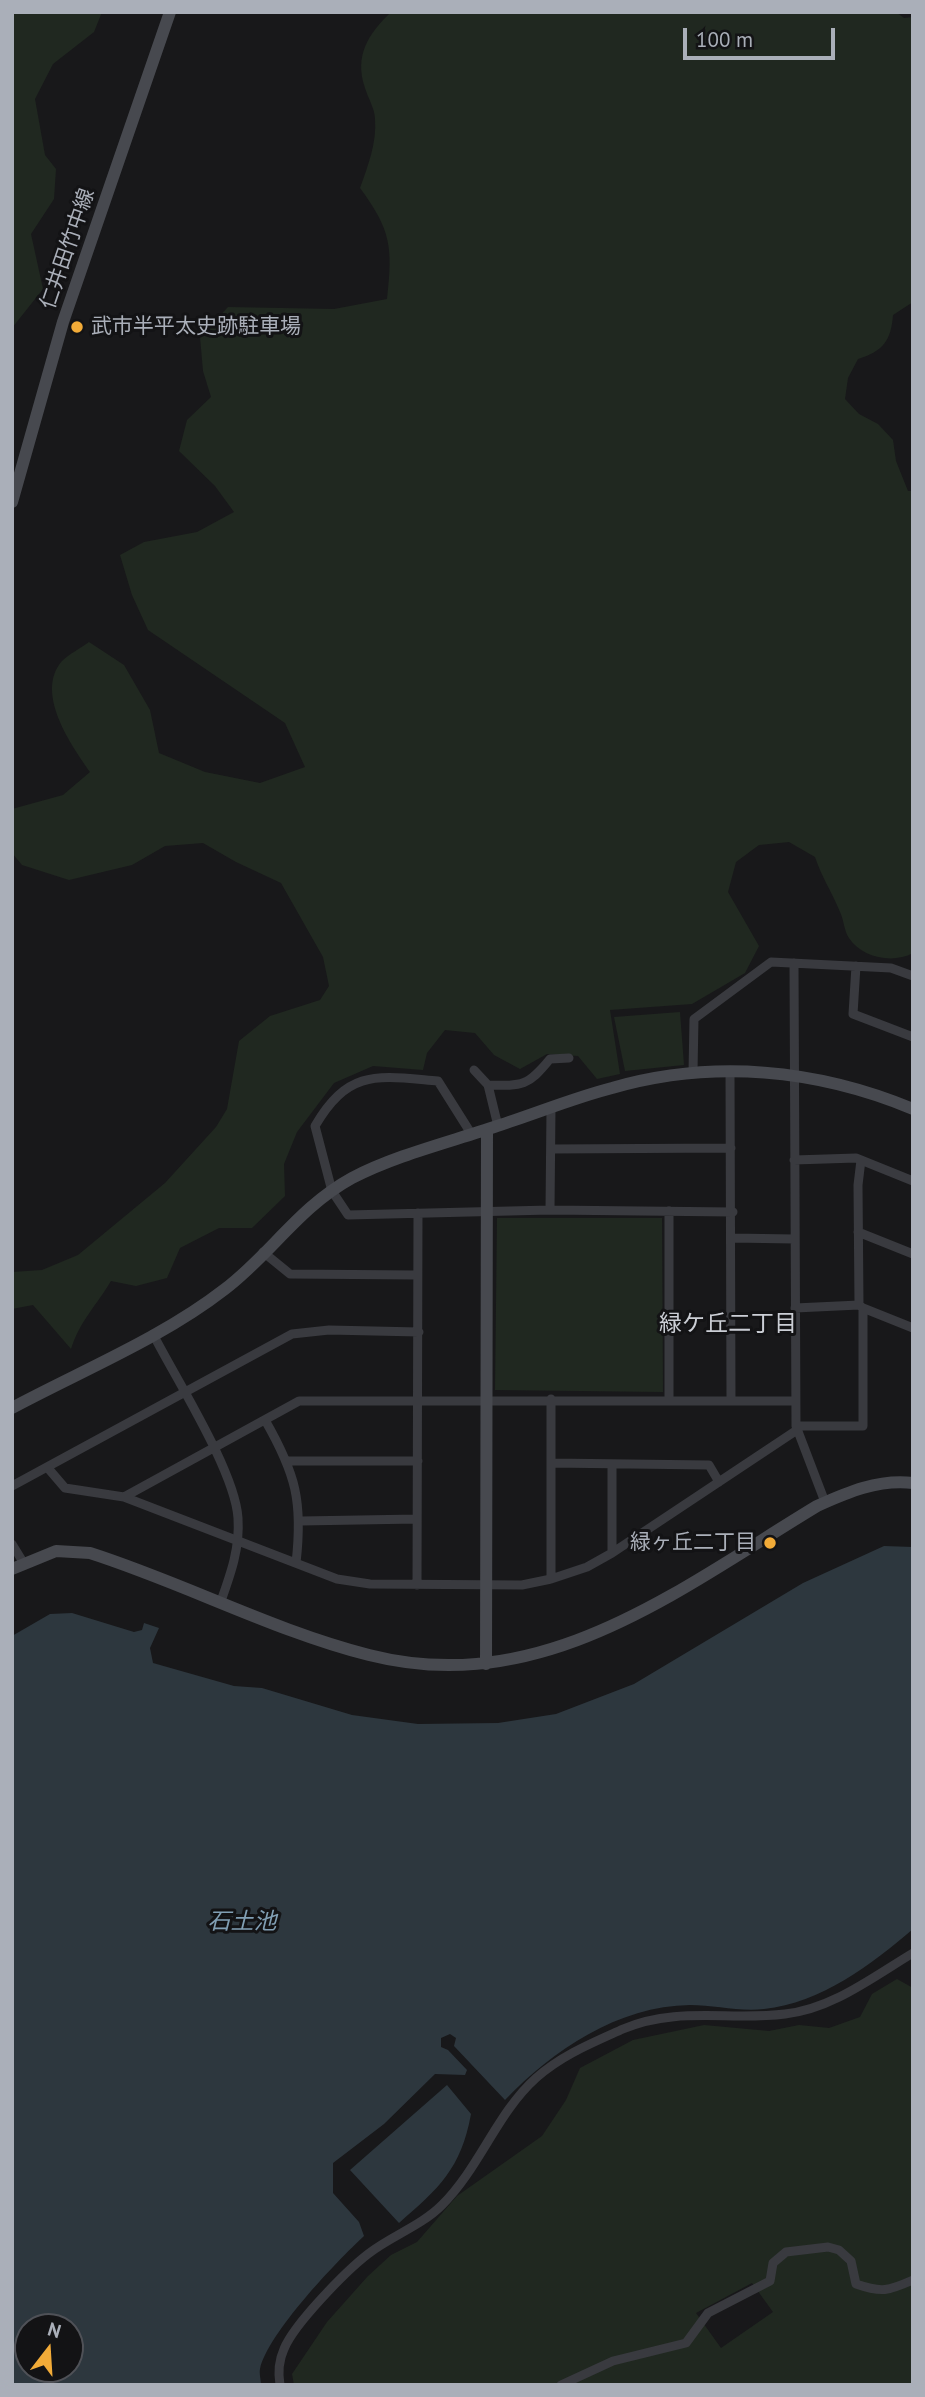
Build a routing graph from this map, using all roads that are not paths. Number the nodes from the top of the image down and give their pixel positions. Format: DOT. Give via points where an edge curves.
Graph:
graph roads {
  1 [pos="170,12"];
  2 [pos="12,502"];
  3 [pos="794,963"];
  4 [pos="856,966"];
  5 [pos="913,976"];
  6 [pos="913,1037"];
  7 [pos="569,1058"];
  8 [pos="474,1069"];
  9 [pos="730,1071"];
  10 [pos="693,1072"];
  11 [pos="794,1075"];
  12 [pos="488,1085"];
  13 [pos="551,1108"];
  14 [pos="913,1109"];
  15 [pos="493,1128"];
  16 [pos="472,1135"];
  17 [pos="551,1149"];
  18 [pos="732,1149"];
  19 [pos="794,1160"];
  20 [pos="861,1160"];
  21 [pos="913,1181"];
  22 [pos="332,1191"];
  23 [pos="550,1210"];
  24 [pos="487,1211"];
  25 [pos="669,1211"];
  26 [pos="733,1212"];
  27 [pos="418,1213"];
  28 [pos="858,1232"];
  29 [pos="732,1238"];
  30 [pos="794,1239"];
  31 [pos="263,1252"];
  32 [pos="913,1254"];
  33 [pos="416,1275"];
  34 [pos="861,1306"];
  35 [pos="795,1308"];
  36 [pos="913,1328"];
  37 [pos="419,1332"];
  38 [pos="153,1334"];
  39 [pos="184,1393"];
  40 [pos="551,1399"];
  41 [pos="487,1400"];
  42 [pos="669,1400"];
  43 [pos="418,1401"];
  44 [pos="731,1401"];
  45 [pos="795,1401"];
  46 [pos="14,1405"];
  47 [pos="265,1420"];
  48 [pos="797,1428"];
  49 [pos="214,1449"];
  50 [pos="289,1461"];
  51 [pos="418,1461"];
  52 [pos="551,1463"];
  53 [pos="612,1464"];
  54 [pos="47,1467"];
  55 [pos="719,1482"];
  56 [pos="913,1483"];
  57 [pos="12,1486"];
  58 [pos="124,1497"];
  59 [pos="825,1502"];
  60 [pos="417,1519"];
  61 [pos="300,1521"];
  62 [pos="238,1542"];
  63 [pos="12,1544"];
  64 [pos="611,1553"];
  65 [pos="296,1563"];
  66 [pos="18,1565"];
  67 [pos="551,1579"];
  68 [pos="417,1585"];
  69 [pos="485,1585"];
  70 [pos="220,1601"];
  71 [pos="486,1664"];
  72 [pos="913,1954"];
  73 [pos="913,2280"];
  74 [pos="280,2385"];
  75 [pos="561,2385"];
  1 -- 2 [label="street, 仁井田竹中線" via="63,322"];
  3 -- 4 [label="street"];
  3 -- 10 [label="street" via="771,962 694,1019"];
  3 -- 11 [label="street"];
  4 -- 5 [label="street" via="891,968"];
  4 -- 6 [label="street" via="853,1014"];
  7 -- 12 [label="street" via="550,1059 532,1081 520,1085"];
  8 -- 12 [label="street"];
  9 -- 10 [label="street"];
  9 -- 11 [label="street"];
  9 -- 18 [label="street"];
  10 -- 13 [label="street" via="612,1088"];
  11 -- 14 [label="street" via="875,1093"];
  11 -- 19 [label="street"];
  12 -- 15 [label="street"];
  13 -- 15 [label="street"];
  13 -- 17 [label="street"];
  15 -- 16 [label="street"];
  15 -- 24 [label="street"];
  16 -- 22 [label="street" via="355,1177"];
  16 -- 22 [label="street" via="438,1081 377,1076 338,1093 314,1126"];
  17 -- 18 [label="street"];
  17 -- 23 [label="street"];
  18 -- 26 [label="street"];
  19 -- 20 [label="street"];
  19 -- 30 [label="street"];
  20 -- 21 [label="street"];
  20 -- 28 [label="street"];
  22 -- 27 [label="street" via="348,1215"];
  22 -- 31 [label="street" via="298,1216"];
  23 -- 24 [label="street"];
  23 -- 25 [label="street"];
  24 -- 27 [label="street"];
  24 -- 41 [label="street"];
  25 -- 26 [label="street"];
  25 -- 42 [label="street"];
  26 -- 29 [label="street"];
  27 -- 33 [label="street"];
  28 -- 32 [label="street"];
  28 -- 34 [label="street"];
  29 -- 30 [label="street"];
  29 -- 44 [label="street"];
  30 -- 35 [label="street"];
  31 -- 33 [label="street" via="290,1274"];
  31 -- 38 [label="street" via="225,1289"];
  33 -- 37 [label="street"];
  34 -- 35 [label="street"];
  34 -- 36 [label="street"];
  34 -- 48 [label="street" via="863,1426"];
  35 -- 45 [label="street"];
  37 -- 39 [label="street" via="292,1334"];
  37 -- 43 [label="street"];
  38 -- 39 [label="street"];
  38 -- 46 [label="street"];
  39 -- 49 [label="street"];
  39 -- 54 [label="street"];
  40 -- 41 [label="street"];
  40 -- 42 [label="street"];
  40 -- 52 [label="street"];
  41 -- 43 [label="street"];
  41 -- 69 [label="street"];
  42 -- 44 [label="street"];
  43 -- 47 [label="street" via="299,1401"];
  43 -- 51 [label="street"];
  44 -- 45 [label="street"];
  45 -- 48 [label="street"];
  47 -- 49 [label="street"];
  47 -- 50 [label="street"];
  48 -- 55 [label="street"];
  48 -- 59 [label="street"];
  49 -- 58 [label="street"];
  49 -- 62 [label="street" via="238,1515"];
  50 -- 51 [label="street"];
  50 -- 61 [label="street"];
  51 -- 60 [label="street"];
  52 -- 53 [label="street"];
  52 -- 67 [label="street"];
  53 -- 55 [label="street" via="709,1465"];
  53 -- 64 [label="street"];
  54 -- 57 [label="street"];
  54 -- 58 [label="street" via="65,1488"];
  55 -- 64 [label="street"];
  56 -- 59 [label="street" via="870,1485"];
  58 -- 62 [label="street"];
  59 -- 71 [label="street" via="611,1627 537,1655"];
  60 -- 61 [label="street"];
  60 -- 68 [label="street"];
  61 -- 65 [label="street"];
  62 -- 65 [label="street"];
  62 -- 70 [label="street"];
  63 -- 66 [label="street"];
  64 -- 67 [label="street"];
  65 -- 68 [label="street" via="337,1579"];
  66 -- 70 [label="street" via="55,1551 90,1553"];
  67 -- 69 [label="street"];
  68 -- 69 [label="street"];
  69 -- 71 [label="street"];
  70 -- 71 [label="street" via="370,1655 432,1664"];
  72 -- 74 [label="street" via="803,2011 657,2018 559,2059 516,2101 457,2190 425,2219 369,2253 302,2322 284,2347"];
  73 -- 75 [label="street" via="886,2292 873,2290 856,2284 851,2261 839,2250 828,2246 786,2252 773,2263 770,2281 709,2313 686,2343 613,2361"];
}
